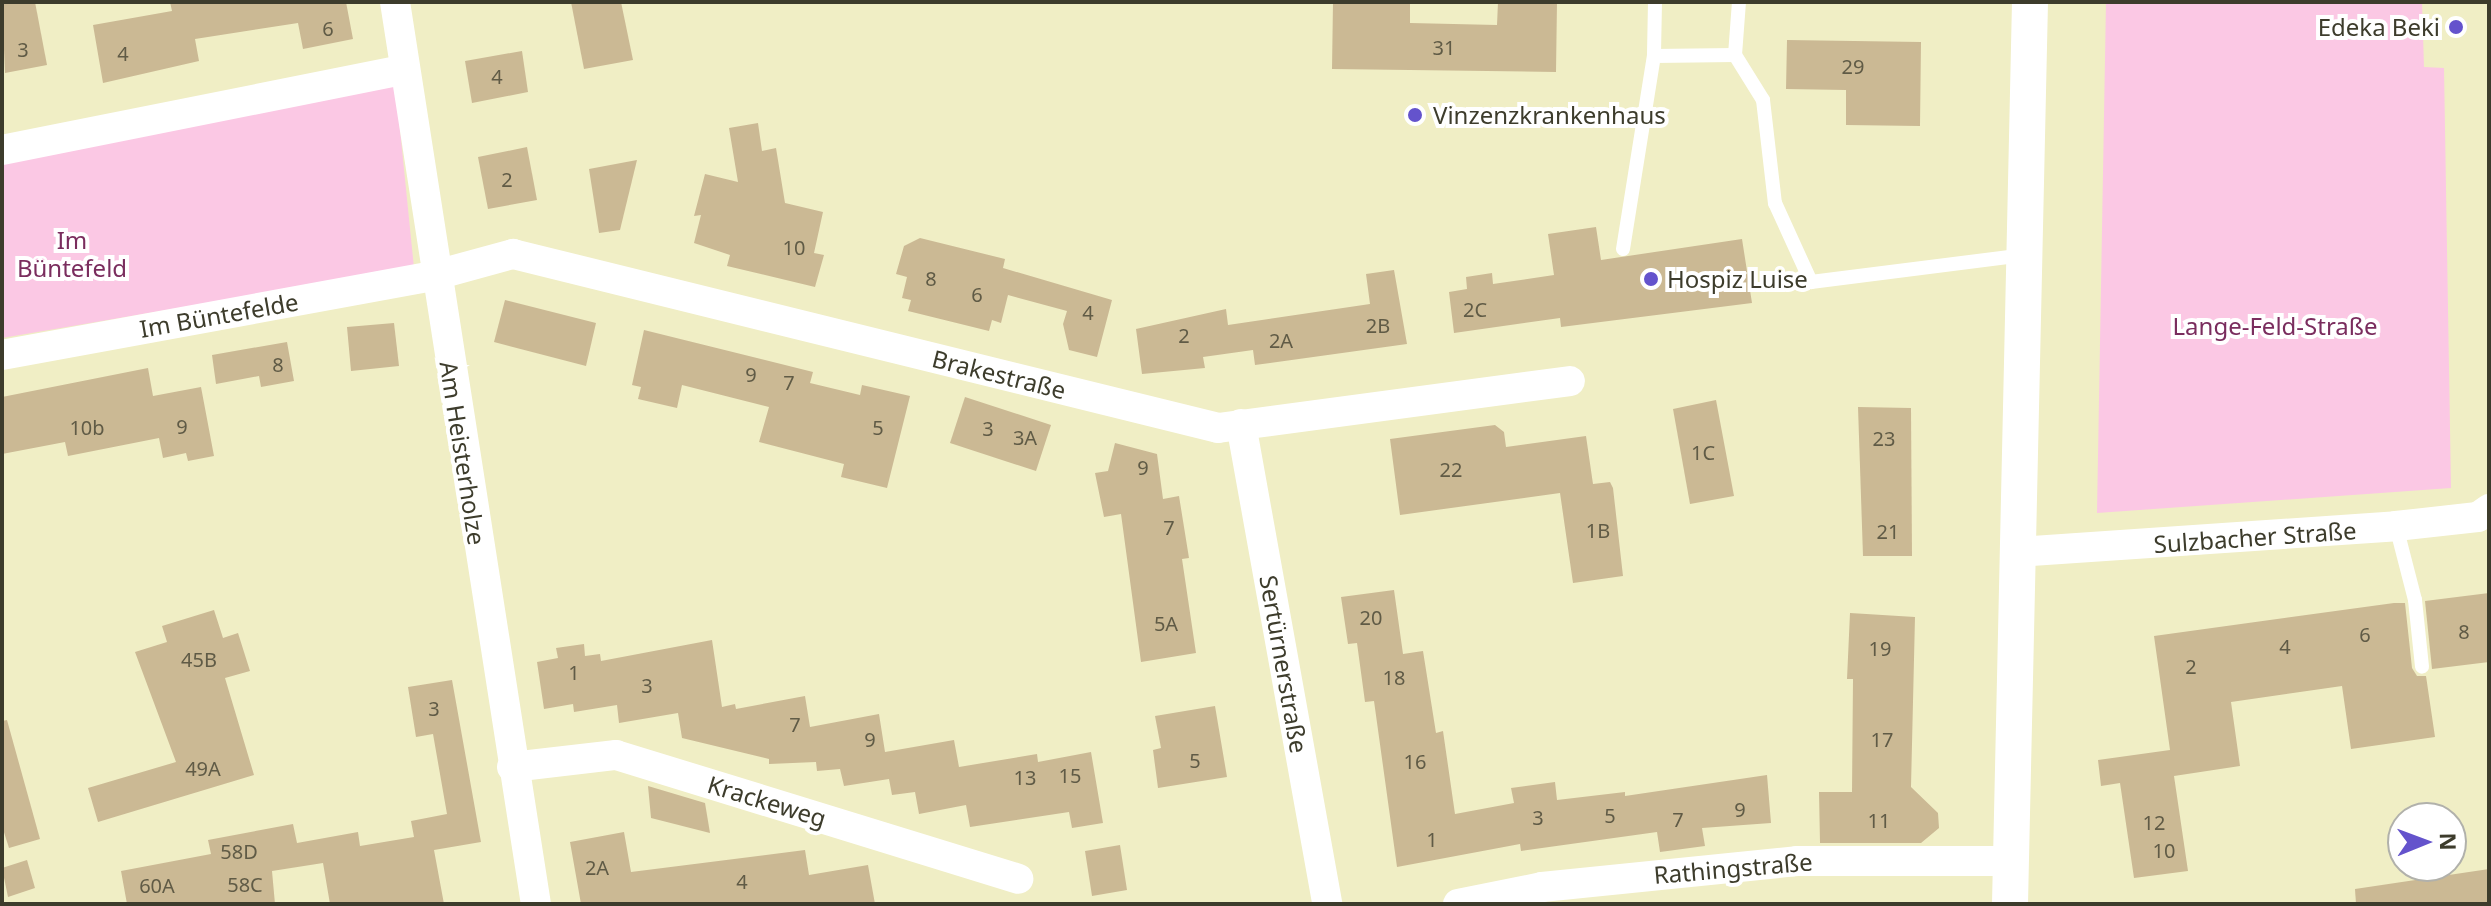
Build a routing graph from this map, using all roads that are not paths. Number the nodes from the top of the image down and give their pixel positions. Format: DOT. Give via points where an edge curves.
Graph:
graph roads {
  1 [pos="395,2"];
  2 [pos="1655,2"];
  3 [pos="1739,2"];
  4 [pos="2030,2"];
  5 [pos="1735,55"];
  6 [pos="1654,56"];
  7 [pos="402,70"];
  8 [pos="2,150"];
  9 [pos="1623,249"];
  10 [pos="2025,255"];
  11 [pos="436,275"];
  12 [pos="2,355"];
  13 [pos="1570,381"];
  14 [pos="1241,424"];
  15 [pos="2489,509"];
  16 [pos="2396,526"];
  17 [pos="2018,552"];
  18 [pos="2422,667"];
  19 [pos="512,767"];
  20 [pos="2010,861"];
  21 [pos="1018,879"];
  22 [pos="536,904"];
  23 [pos="1327,904"];
  24 [pos="1458,904"];
  25 [pos="2010,904"];
  1 -- 7 [label="street, Am Heisterholze"];
  2 -- 6 [label="lane"];
  3 -- 5 [label="lane"];
  4 -- 10 [label="street"];
  5 -- 6 [label="lane"];
  5 -- 10 [label="lane" via="1763,100 1775,203 1811,282"];
  6 -- 9 [label="lane"];
  7 -- 8 [label="street"];
  7 -- 11 [label="street, Am Heisterholze"];
  10 -- 17 [label="street"];
  11 -- 12 [label="street, Im Büntefelde"];
  11 -- 14 [label="street, Brakestraße" via="513,254 1218,428"];
  11 -- 19 [label="street, Am Heisterholze"];
  13 -- 14 [label="street, Brakestraße"];
  14 -- 23 [label="street, Sertürnerstraße"];
  15 -- 16 [label="street, Sulzbacher Straße" via="2478,517"];
  16 -- 17 [label="street, Sulzbacher Straße"];
  16 -- 18 [label="lane" via="2415,600"];
  17 -- 20 [label="street"];
  19 -- 21 [label="street, Krackeweg" via="616,755"];
  19 -- 22 [label="street, Am Heisterholze"];
  20 -- 24 [label="street, Rathingstraße" via="1797,861 1542,887"];
  20 -- 25 [label="street"];
}
